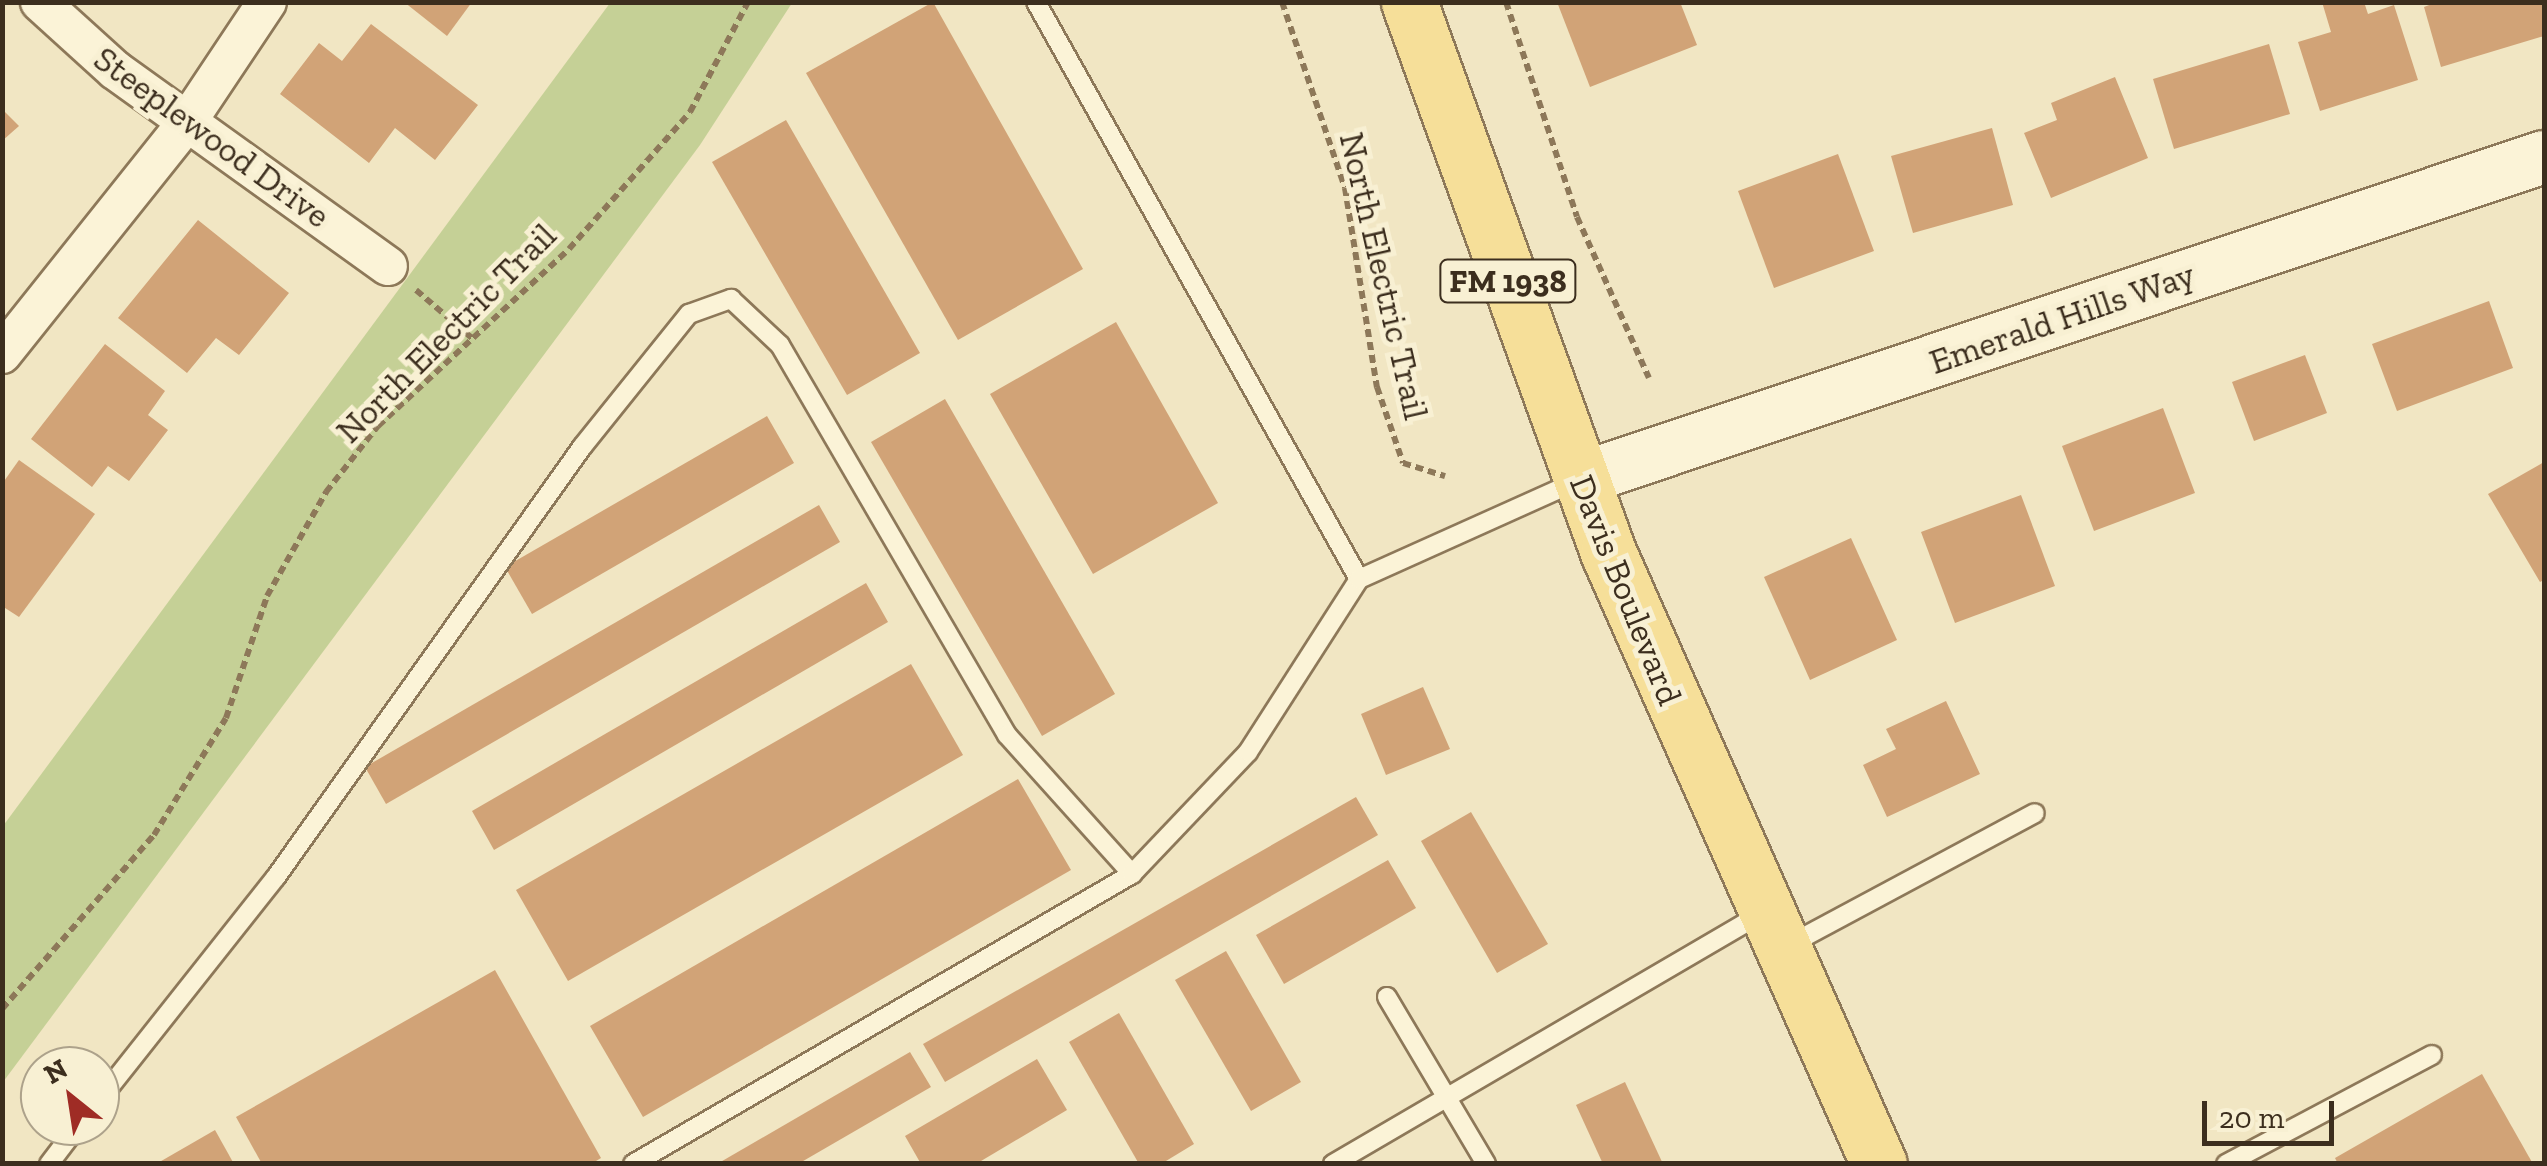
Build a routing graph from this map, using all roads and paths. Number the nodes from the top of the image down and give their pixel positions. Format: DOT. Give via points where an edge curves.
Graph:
graph roads {
  1 [pos="40,2"];
  2 [pos="266,2"];
  3 [pos="748,2"];
  4 [pos="1036,2"];
  5 [pos="1282,2"];
  6 [pos="1409,2"];
  7 [pos="1506,2"];
  8 [pos="187,122"];
  9 [pos="2541,166"];
  10 [pos="388,266"];
  11 [pos="472,338"];
  12 [pos="2,354"];
  13 [pos="1648,378"];
  14 [pos="1445,476"];
  15 [pos="1580,480"];
  16 [pos="1360,579"];
  17 [pos="2035,813"];
  18 [pos="1132,874"];
  19 [pos="1773,930"];
  20 [pos="1387,997"];
  21 [pos="2,1010"];
  22 [pos="2432,1056"];
  23 [pos="120,1074"];
  24 [pos="1446,1097"];
  25 [pos="2247,1158"];
  26 [pos="633,1164"];
  27 [pos="1333,1164"];
  28 [pos="1486,1164"];
  29 [pos="1879,1164"];
  30 [pos="2226,1164"];
  1 -- 8 [label="street, Steeplewood Drive"];
  2 -- 8 [label="street"];
  3 -- 11 [label="path, North Electric Trail" via="690,112 568,249"];
  4 -- 16 [label="lane"];
  5 -- 14 [label="path, North Electric Trail" via="1345,188 1377,387 1403,463"];
  6 -- 15 [label="main road, Davis Boulevard / FM 1938"];
  7 -- 13 [label="path" via="1577,217"];
  8 -- 10 [label="street, Steeplewood Drive"];
  8 -- 12 [label="street"];
  9 -- 15 [label="street, Emerald Hills Way"];
  10 -- 11 [label="path"];
  11 -- 21 [label="path, North Electric Trail" via="378,426 326,492 268,596 226,718 154,835"];
  15 -- 16 [label="lane"];
  15 -- 19 [label="main road, Davis Boulevard / FM 1938"];
  16 -- 18 [label="lane" via="1248,752"];
  17 -- 19 [label="lane"];
  18 -- 23 [label="lane" via="1008,735 780,345 731,299 690,314 582,448 276,877"];
  18 -- 26 [label="lane"];
  19 -- 24 [label="lane"];
  19 -- 29 [label="main road, Davis Boulevard / FM 1938"];
  20 -- 24 [label="lane"];
  22 -- 25 [label="lane"];
  24 -- 27 [label="lane"];
  24 -- 28 [label="lane"];
  25 -- 30 [label="lane"];
}
